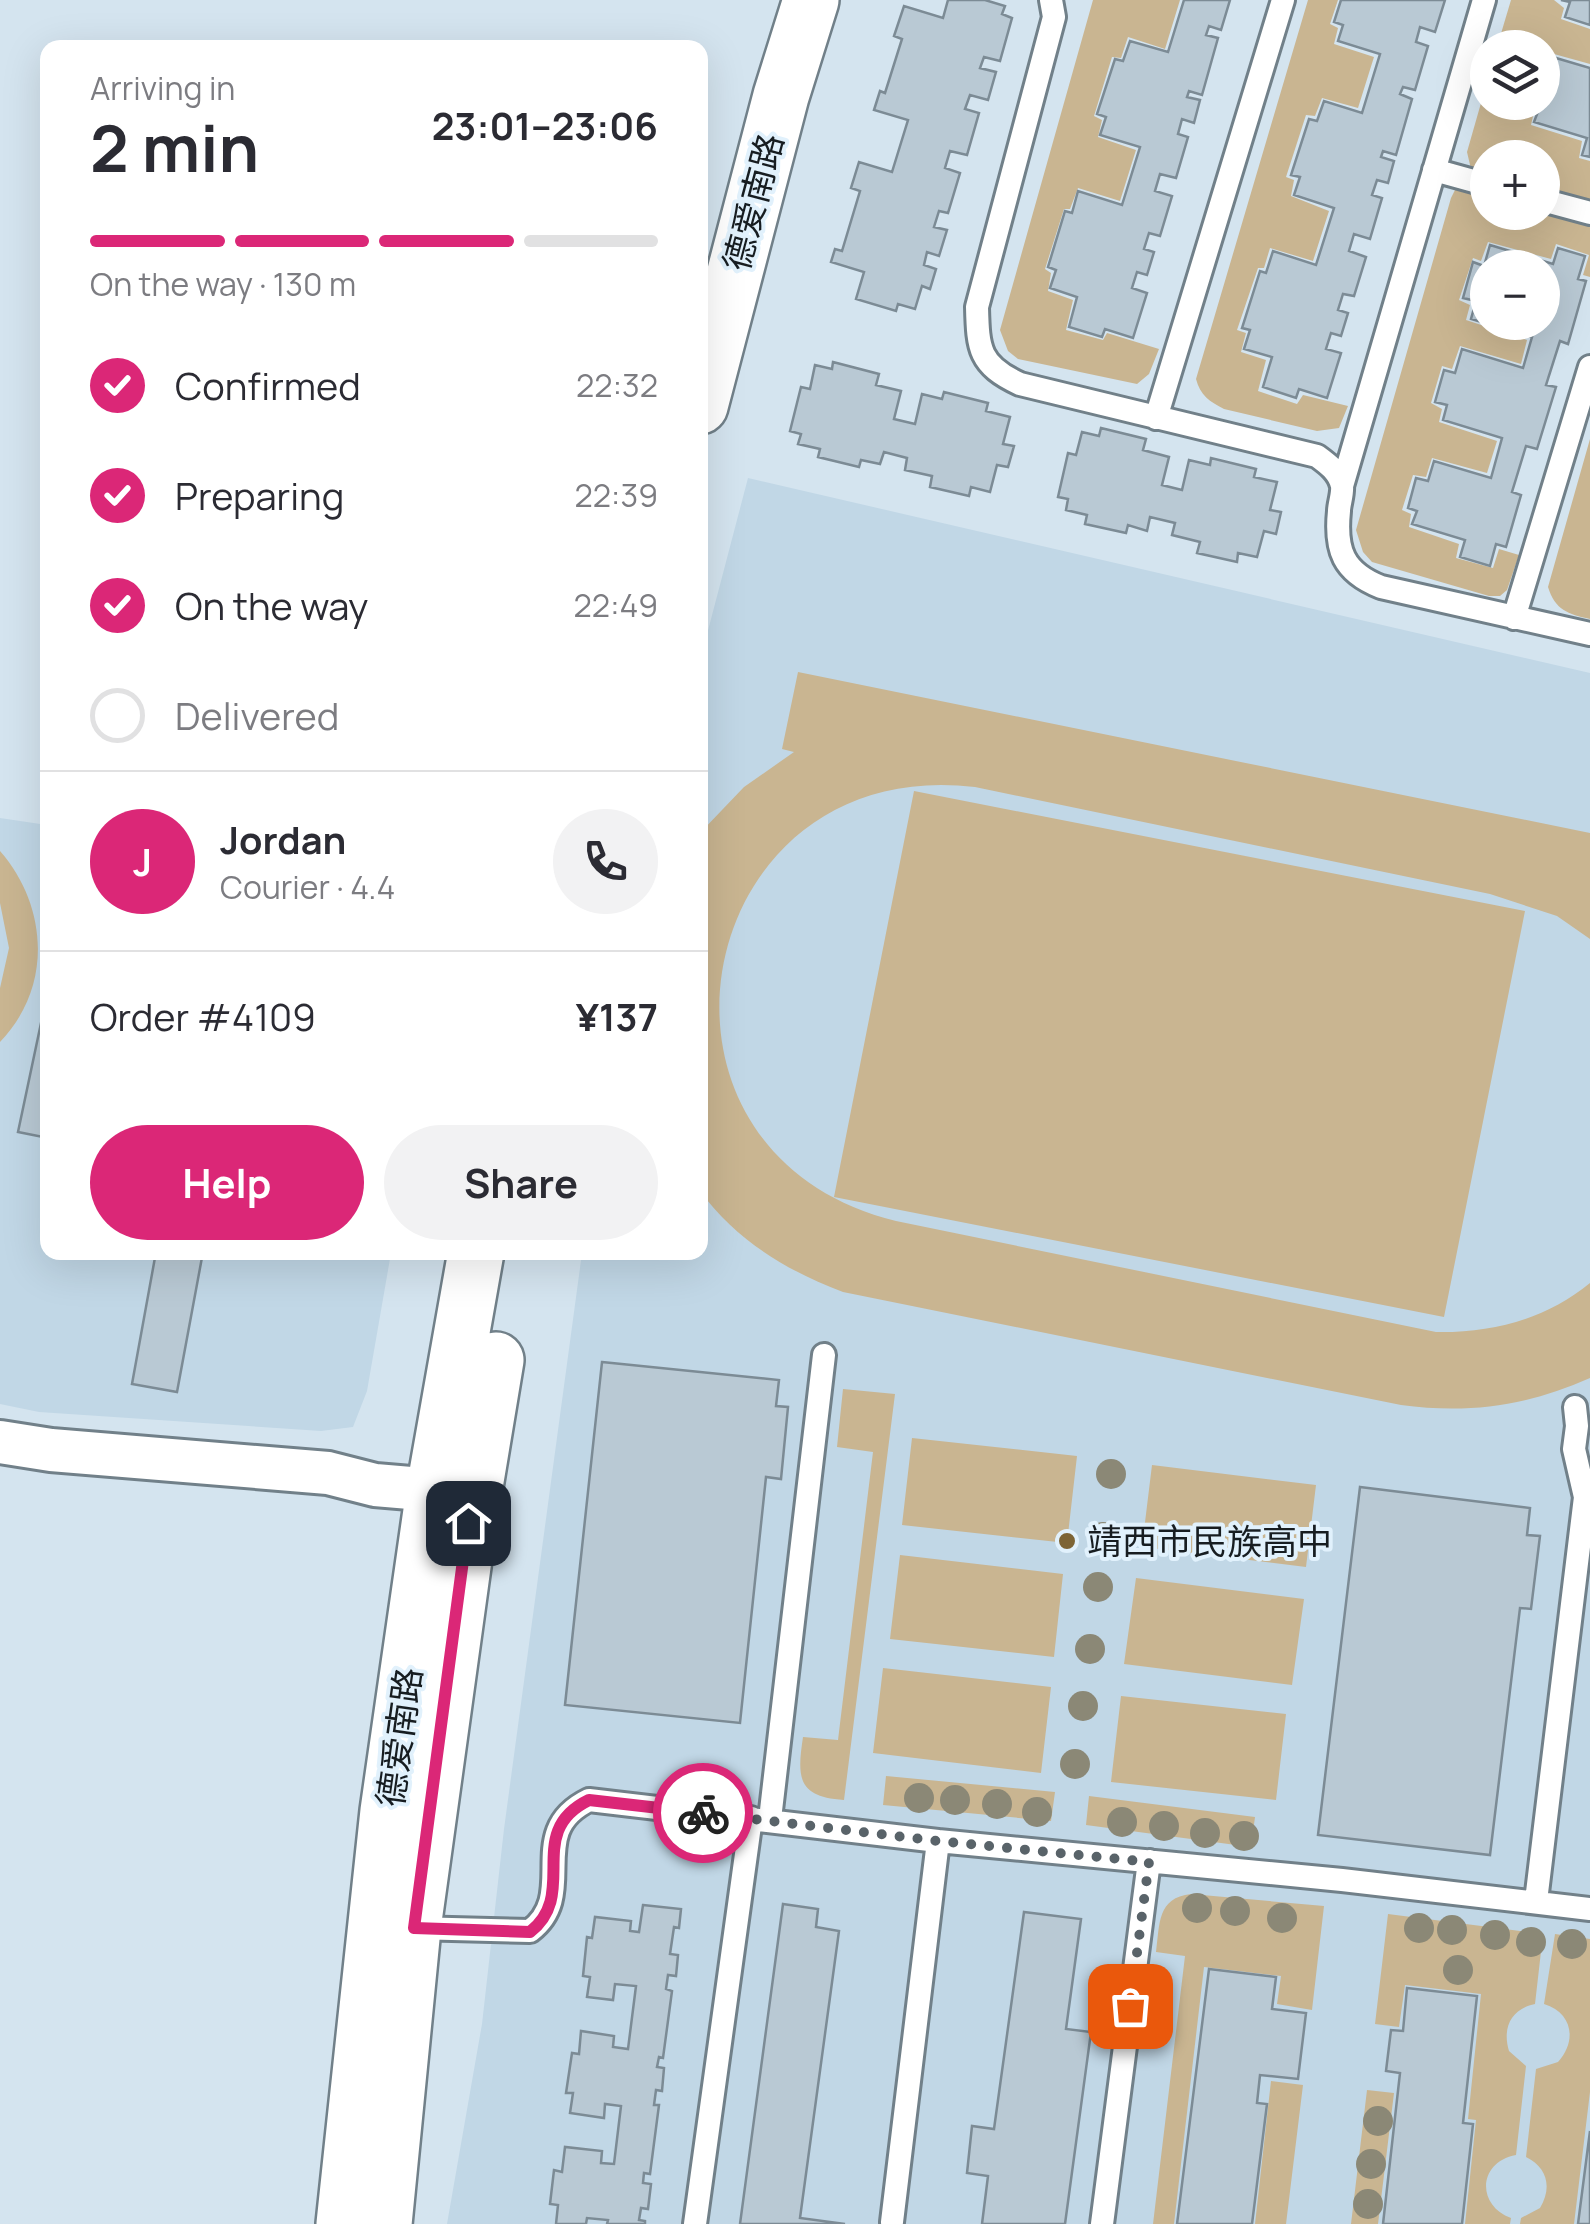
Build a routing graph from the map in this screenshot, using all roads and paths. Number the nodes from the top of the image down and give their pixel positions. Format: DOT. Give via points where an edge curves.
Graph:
graph roads {
  1 [pos="776,0"];
  2 [pos="811,0"];
  3 [pos="1051,0"];
  4 [pos="1283,0"];
  5 [pos="1484,0"];
  6 [pos="1434,170"];
  7 [pos="1470,180"];
  8 [pos="1560,205"];
  9 [pos="1590,213"];
  10 [pos="708,246"];
  11 [pos="1590,367"];
  12 [pos="708,375"];
  13 [pos="1156,418"];
  14 [pos="1342,486"];
  15 [pos="1514,618"];
  16 [pos="1590,634"];
  17 [pos="475,1260"];
  18 [pos="513,1260"];
  19 [pos="824,1355"];
  20 [pos="1575,1406"];
  21 [pos="0,1442"];
  22 [pos="434,1490"];
  23 [pos="761,1819"];
  24 [pos="938,1841"];
  25 [pos="1149,1862"];
  26 [pos="1536,1901"];
  27 [pos="1590,1908"];
  28 [pos="414,1928"];
  29 [pos="892,2222"];
  30 [pos="344,2224"];
  31 [pos="384,2224"];
  32 [pos="695,2224"];
  33 [pos="1102,2224"];
  1 -- 10 [label="main road, 德爱南路"];
  2 -- 12 [label="main road, 德爱南路"];
  3 -- 13 [label="lane" via="1054,17 977,307 978,338 984,360 1020,384"];
  4 -- 13 [label="lane"];
  5 -- 6 [label="lane"];
  6 -- 7 [label="lane"];
  6 -- 14 [label="lane"];
  8 -- 9 [label="lane"];
  11 -- 15 [label="lane"];
  13 -- 14 [label="lane" via="1317,456 1333,467"];
  14 -- 15 [label="lane" via="1337,542 1360,579"];
  15 -- 16 [label="lane"];
  17 -- 22 [label="main road, 德爱南路"];
  18 -- 28 [label="main road, 德爱南路" via="468,1523"];
  19 -- 23 [label="lane"];
  20 -- 26 [label="lane" via="1574,1449 1585,1498"];
  21 -- 22 [label="street" via="328,1472"];
  22 -- 30 [label="main road, 德爱南路" via="388,1811"];
  23 -- 24 [label="lane"];
  23 -- 28 [label="lane" via="589,1800 556,1827 554,1888 544,1920 530,1932"];
  23 -- 32 [label="lane"];
  24 -- 25 [label="lane"];
  24 -- 29 [label="lane"];
  25 -- 26 [label="lane"];
  25 -- 33 [label="lane"];
  26 -- 27 [label="lane"];
  28 -- 31 [label="main road, 德爱南路"];
}
